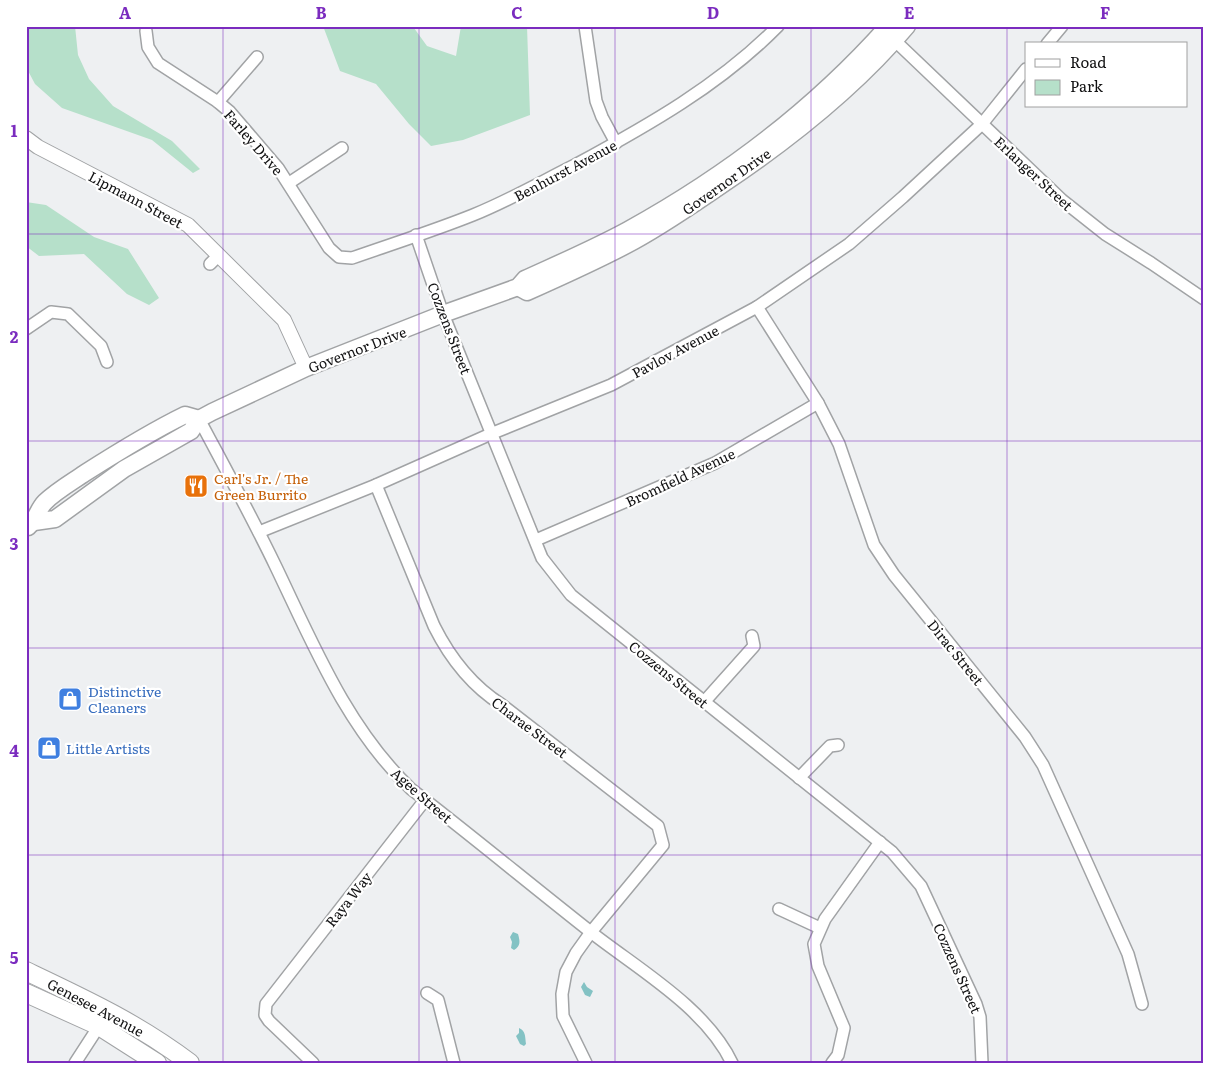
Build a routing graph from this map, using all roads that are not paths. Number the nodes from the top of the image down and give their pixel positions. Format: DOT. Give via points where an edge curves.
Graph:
graph roads {
  1 [pos="585,26"];
  2 [pos="778,26"];
  3 [pos="907,26"];
  4 [pos="1062,26"];
  5 [pos="146,31"];
  6 [pos="887,31"];
  7 [pos="1049,42"];
  8 [pos="257,58"];
  9 [pos="1025,70"];
  10 [pos="218,102"];
  11 [pos="982,124"];
  12 [pos="26,138"];
  13 [pos="616,143"];
  14 [pos="342,148"];
  15 [pos="289,183"];
  16 [pos="416,235"];
  17 [pos="329,248"];
  18 [pos="1204,299"];
  19 [pos="757,307"];
  20 [pos="444,314"];
  21 [pos="26,329"];
  22 [pos="107,362"];
  23 [pos="306,368"];
  24 [pos="818,403"];
  25 [pos="198,419"];
  26 [pos="492,432"];
  27 [pos="376,485"];
  28 [pos="29,521"];
  29 [pos="259,532"];
  30 [pos="536,540"];
  31 [pos="752,636"];
  32 [pos="704,702"];
  33 [pos="838,745"];
  34 [pos="799,778"];
  35 [pos="425,800"];
  36 [pos="880,842"];
  37 [pos="779,910"];
  38 [pos="820,928"];
  39 [pos="591,932"];
  40 [pos="26,971"];
  41 [pos="26,993"];
  42 [pos="427,993"];
  43 [pos="1142,1004"];
  44 [pos="99,1026"];
  45 [pos="78,1062"];
  46 [pos="156,1063"];
  47 [pos="190,1063"];
  48 [pos="313,1063"];
  49 [pos="454,1063"];
  50 [pos="586,1063"];
  51 [pos="732,1063"];
  52 [pos="832,1063"];
  53 [pos="982,1063"];
  1 -- 13 [label="street" via="596,101"];
  2 -- 13 [label="street, Benhurst Avenue" via="726,72 674,109"];
  3 -- 6 [label="main road, Governor Drive"];
  4 -- 7 [label="street"];
  5 -- 10 [label="street, Farley Drive" via="148,47 158,63"];
  6 -- 11 [label="street, Erlanger Street"];
  6 -- 20 [label="main road, Governor Drive" via="836,98 754,163 687,209 633,241 527,292 518,287"];
  8 -- 10 [label="street"];
  9 -- 11 [label="street, Pavlov Avenue"];
  10 -- 15 [label="street, Farley Drive"];
  11 -- 18 [label="street, Erlanger Street" via="1062,200 1105,234"];
  11 -- 19 [label="street, Pavlov Avenue" via="849,244"];
  12 -- 23 [label="street, Lipmann Street" via="188,225 214,260 284,320"];
  13 -- 16 [label="street, Benhurst Avenue" via="507,200"];
  14 -- 15 [label="street"];
  15 -- 17 [label="street, Farley Drive"];
  16 -- 17 [label="street, Benhurst Avenue" via="352,258 339,256"];
  16 -- 20 [label="street, Cozzens Street"];
  19 -- 24 [label="street, Dirac Street"];
  19 -- 26 [label="street, Pavlov Avenue" via="611,385"];
  20 -- 23 [label="main road, Governor Drive"];
  20 -- 26 [label="street, Cozzens Street"];
  21 -- 22 [label="street" via="51,312 68,314 101,346"];
  23 -- 25 [label="main road, Governor Drive"];
  24 -- 30 [label="street, Bromfield Avenue" via="715,463"];
  24 -- 43 [label="street, Dirac Street" via="839,444 874,545 894,575 1025,736 1043,765 1128,954"];
  25 -- 28 [label="main road, Governor Drive" via="191,431 124,469 55,519"];
  25 -- 29 [label="street, Agee Street"];
  26 -- 27 [label="street, Pavlov Avenue"];
  26 -- 30 [label="street, Cozzens Street"];
  27 -- 29 [label="street, Pavlov Avenue"];
  27 -- 39 [label="street, Charae Street" via="434,626 458,665 485,694 658,826 663,845"];
  29 -- 35 [label="street, Agee Street" via="335,687 374,749 392,771"];
  30 -- 32 [label="street, Cozzens Street" via="542,558 570,595"];
  31 -- 32 [label="street" via="754,646"];
  32 -- 34 [label="street, Cozzens Street"];
  33 -- 34 [label="street" via="830,746"];
  34 -- 36 [label="street, Cozzens Street"];
  35 -- 39 [label="street, Agee Street"];
  35 -- 48 [label="street, Raya Way" via="266,1004 265,1015 269,1021"];
  36 -- 38 [label="street"];
  36 -- 53 [label="street, Cozzens Street" via="921,886 976,1004 980,1016"];
  37 -- 38 [label="street"];
  38 -- 52 [label="street" via="814,944 818,966 844,1028 838,1055"];
  39 -- 50 [label="street" via="566,972 562,994 563,1016"];
  39 -- 51 [label="street, Agee Street" via="687,1006 715,1034"];
  40 -- 47 [label="main road, Genesee Avenue" via="134,1024"];
  41 -- 44 [label="main road, Genesee Avenue"];
  42 -- 49 [label="street" via="438,1000"];
  44 -- 45 [label="street"];
  44 -- 46 [label="main road, Genesee Avenue"];
}
